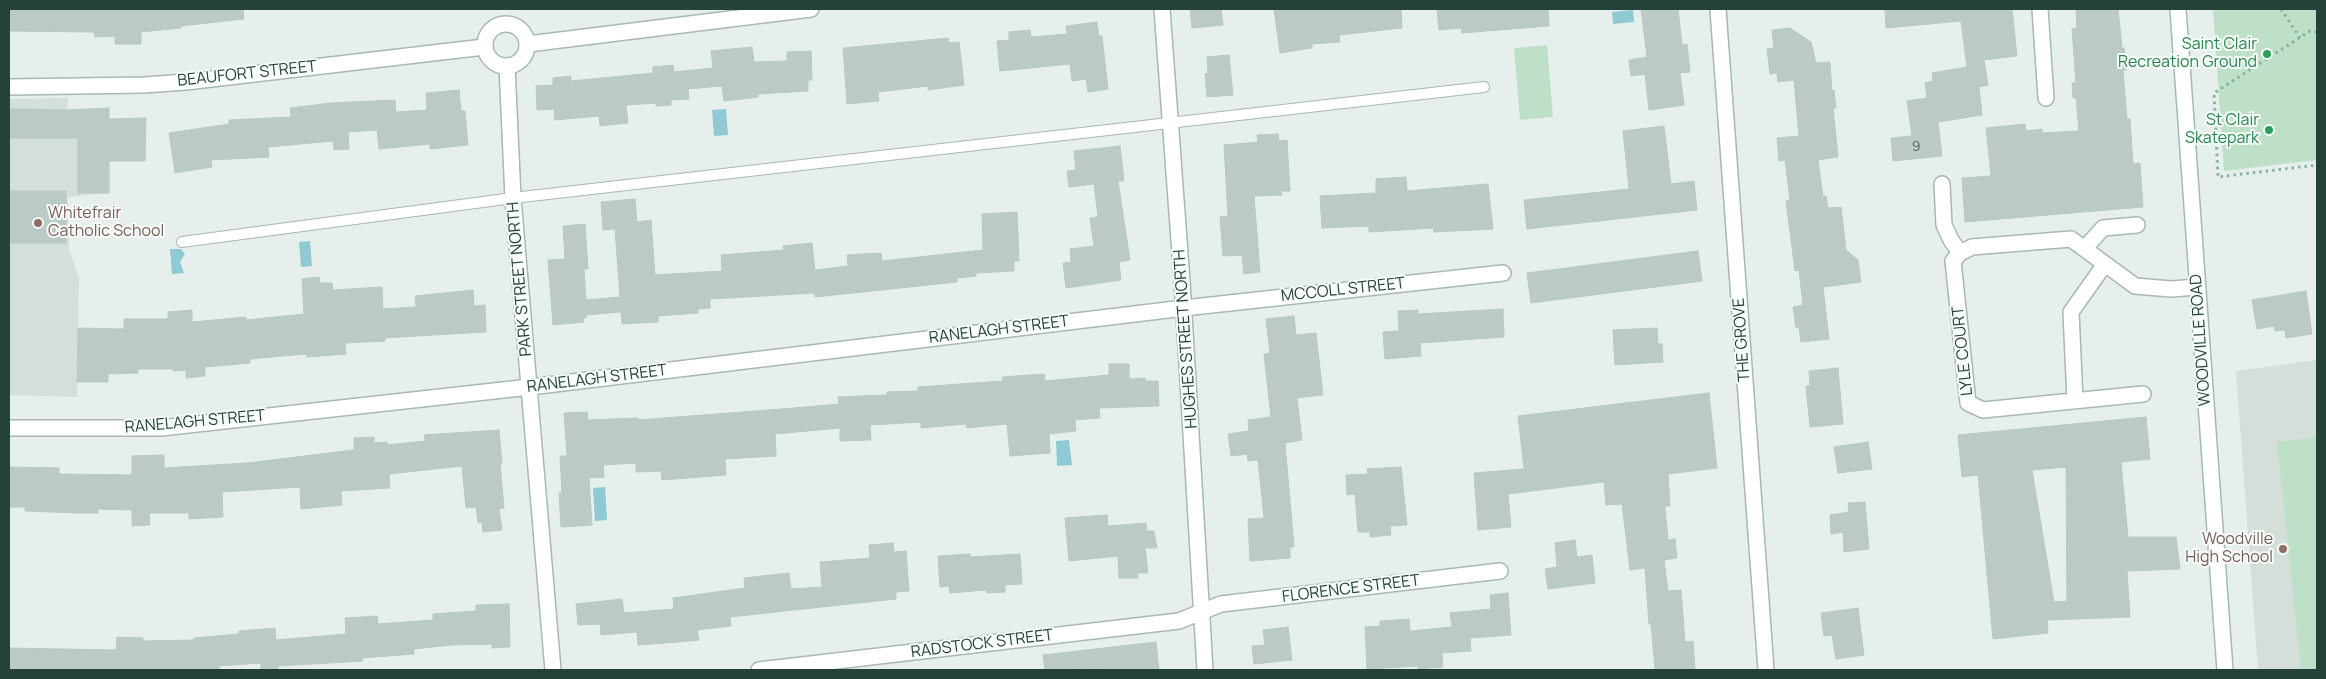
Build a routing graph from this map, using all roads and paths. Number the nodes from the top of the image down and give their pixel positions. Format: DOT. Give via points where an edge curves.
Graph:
graph roads {
  1 [pos="811,9"];
  2 [pos="1162,9"];
  3 [pos="1718,9"];
  4 [pos="2040,9"];
  5 [pos="2178,9"];
  6 [pos="2281,9"];
  7 [pos="505,16"];
  8 [pos="2317,32"];
  9 [pos="2300,38"];
  10 [pos="528,44"];
  11 [pos="484,47"];
  12 [pos="2211,58"];
  13 [pos="507,66"];
  14 [pos="2253,68"];
  15 [pos="9,87"];
  16 [pos="1484,87"];
  17 [pos="2046,98"];
  18 [pos="1171,123"];
  19 [pos="2317,165"];
  20 [pos="1942,184"];
  21 [pos="513,198"];
  22 [pos="2137,225"];
  23 [pos="182,242"];
  24 [pos="2085,248"];
  25 [pos="1960,253"];
  26 [pos="2105,264"];
  27 [pos="1503,272"];
  28 [pos="2197,287"];
  29 [pos="1184,308"];
  30 [pos="530,387"];
  31 [pos="2144,394"];
  32 [pos="2075,401"];
  33 [pos="9,428"];
  34 [pos="1500,571"];
  35 [pos="1203,612"];
  36 [pos="553,670"];
  37 [pos="759,670"];
  38 [pos="1206,670"];
  39 [pos="1766,670"];
  40 [pos="2225,670"];
  1 -- 10 [label="street"];
  2 -- 18 [label="street, HUGHES STREET NORTH"];
  3 -- 39 [label="street, THE GROVE"];
  4 -- 17 [label="street"];
  5 -- 28 [label="street, WOODVILLE ROAD"];
  6 -- 9 [label="path"];
  7 -- 10 [label="street" via="525,34"];
  7 -- 11 [label="street" via="490,29"];
  8 -- 9 [label="path" via="2310,31"];
  9 -- 14 [label="path"];
  10 -- 13 [label="street" via="524,56 516,64"];
  11 -- 13 [label="street" via="492,61"];
  11 -- 15 [label="street, BEAUFORT STREET" via="186,82"];
  12 -- 14 [label="path"];
  13 -- 21 [label="street, PARK STREET NORTH"];
  14 -- 19 [label="path" via="2214,93 2218,177"];
  16 -- 18 [label="lane"];
  18 -- 21 [label="lane"];
  18 -- 29 [label="street, HUGHES STREET NORTH"];
  20 -- 25 [label="street" via="1944,225"];
  21 -- 23 [label="lane"];
  21 -- 30 [label="street, PARK STREET NORTH"];
  22 -- 24 [label="street" via="2103,228"];
  24 -- 25 [label="street" via="2071,239 1972,247"];
  24 -- 26 [label="street"];
  25 -- 32 [label="street, LYLE COURT" via="1954,261 1968,403 1983,410"];
  26 -- 28 [label="street" via="2135,286"];
  26 -- 32 [label="street" via="2071,312"];
  27 -- 29 [label="street, MCCOLL STREET"];
  28 -- 40 [label="street, WOODVILLE ROAD"];
  29 -- 30 [label="street, RANELAGH STREET"];
  29 -- 35 [label="street, HUGHES STREET NORTH"];
  30 -- 33 [label="street, RANELAGH STREET" via="161,428"];
  30 -- 36 [label="street, PARK STREET NORTH"];
  31 -- 32 [label="street, LYLE COURT"];
  34 -- 35 [label="street, FLORENCE STREET" via="1221,604"];
  35 -- 37 [label="street, RADSTOCK STREET" via="1179,621"];
  35 -- 38 [label="street, HUGHES STREET NORTH"];
}
